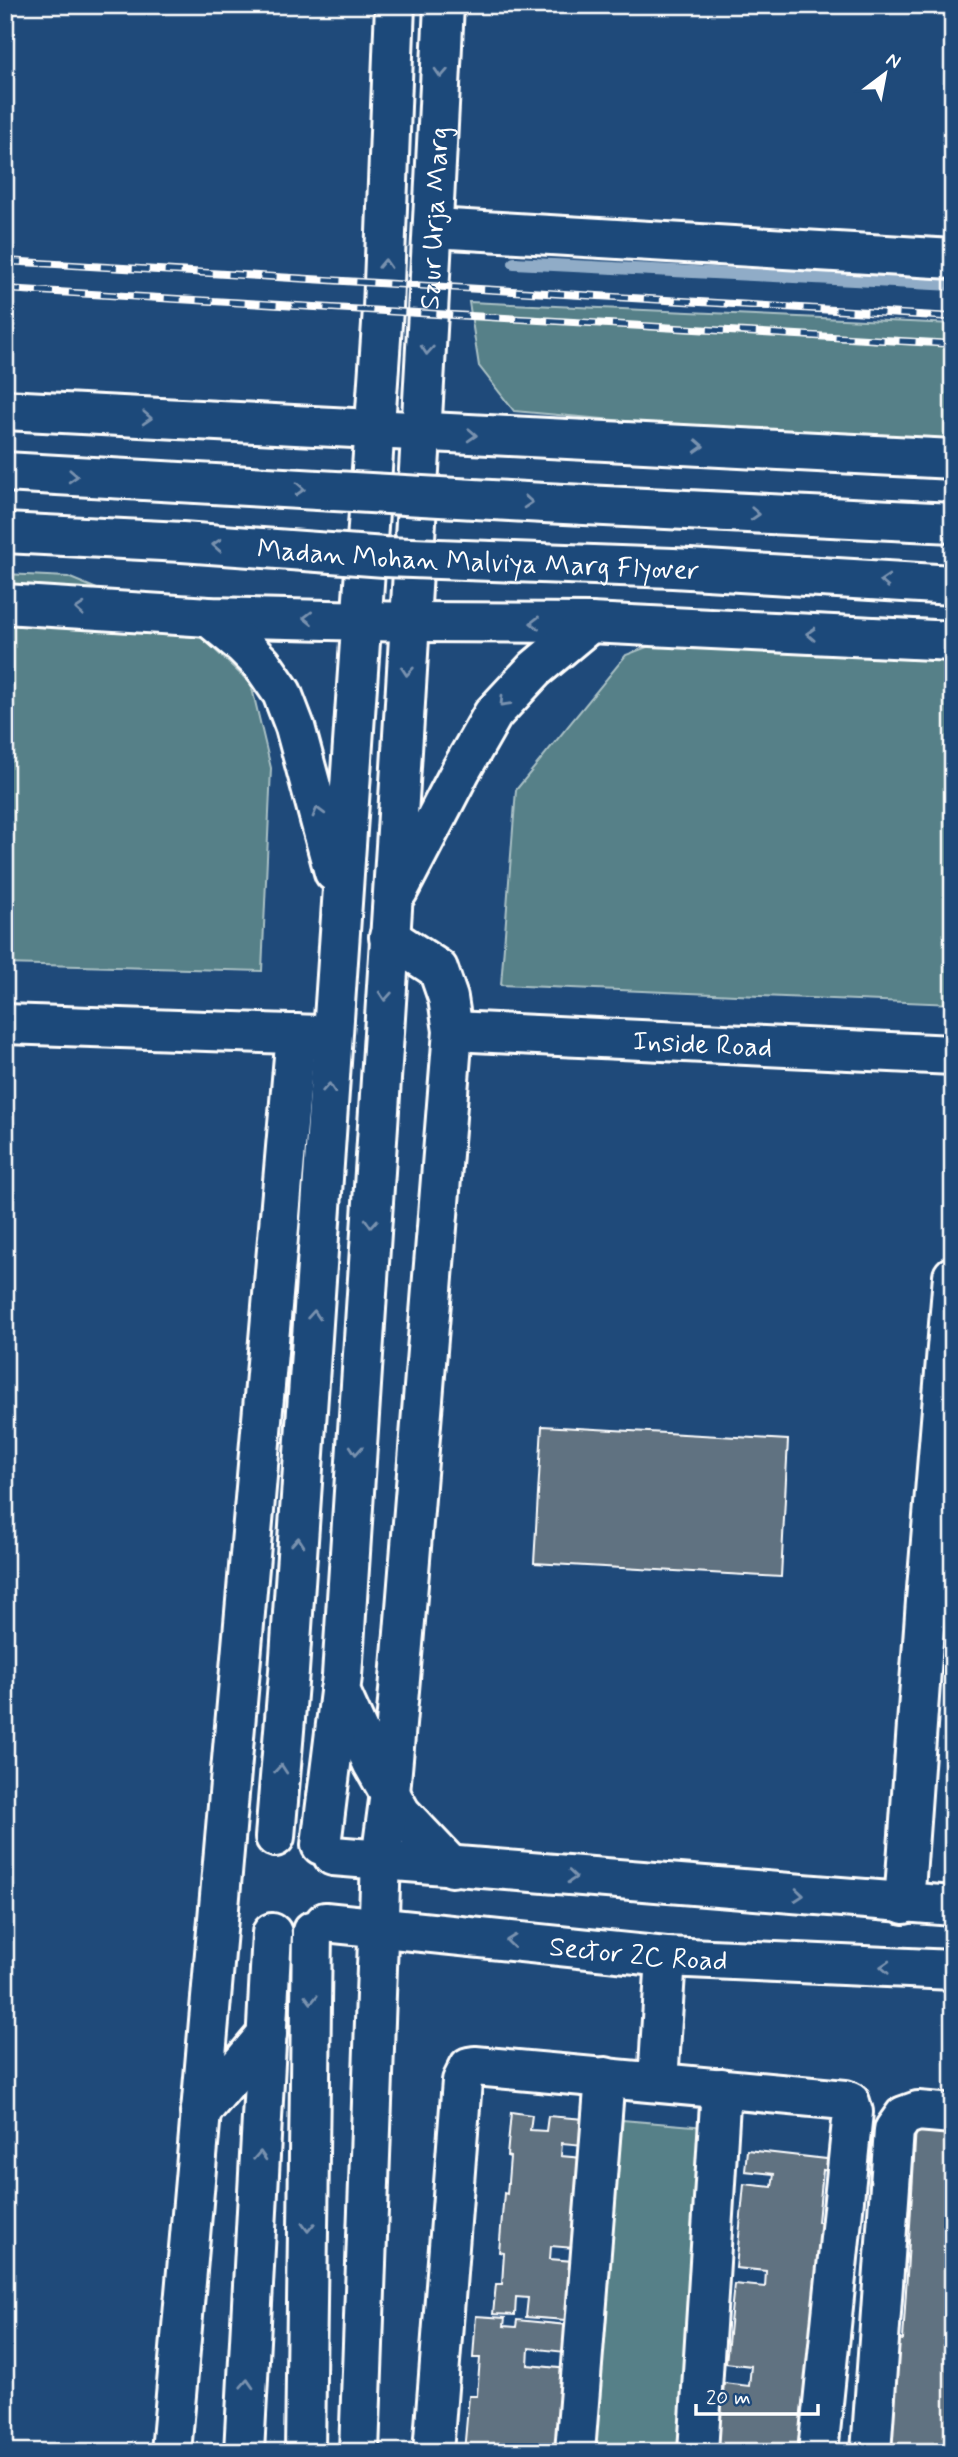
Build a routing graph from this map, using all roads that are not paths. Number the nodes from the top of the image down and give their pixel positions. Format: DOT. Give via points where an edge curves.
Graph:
graph roads {
  1 [pos="395,5"];
  2 [pos="444,5"];
  3 [pos="433,228"];
  4 [pos="953,259"];
  5 [pos="5,410"];
  6 [pos="374,430"];
  7 [pos="421,432"];
  8 [pos="953,459"];
  9 [pos="5,472"];
  10 [pos="953,523"];
  11 [pos="5,533"];
  12 [pos="953,585"];
  13 [pos="5,604"];
  14 [pos="209,617"];
  15 [pos="361,619"];
  16 [pos="411,622"];
  17 [pos="590,623"];
  18 [pos="953,641"];
  19 [pos="341,901"];
  20 [pos="391,920"];
  21 [pos="5,1024"];
  22 [pos="453,1031"];
  23 [pos="314,1035"];
  24 [pos="953,1055"];
  25 [pos="953,1276"];
  26 [pos="939,1602"];
  27 [pos="340,1690"];
  28 [pos="390,1793"];
  29 [pos="275,1837"];
  30 [pos="327,1851"];
  31 [pos="381,1860"];
  32 [pos="452,1867"];
  33 [pos="904,1904"];
  34 [pos="953,1906"];
  35 [pos="319,1927"];
  36 [pos="378,1928"];
  37 [pos="272,1933"];
  38 [pos="666,1956"];
  39 [pos="953,1970"];
  40 [pos="267,2034"];
  41 [pos="605,2077"];
  42 [pos="658,2082"];
  43 [pos="721,2088"];
  44 [pos="200,2113"];
  45 [pos="953,2114"];
  46 [pos="171,2452"];
  47 [pos="244,2452"];
  48 [pos="305,2452"];
  49 [pos="359,2452"];
  50 [pos="433,2452"];
  51 [pos="575,2452"];
  52 [pos="698,2452"];
  53 [pos="818,2452"];
  54 [pos="871,2452"];
  6 -- 1 [label="street, Saur Urja Marg, one-way"];
  2 -- 3 [label="street, Saur Urja Marg, one-way"];
  3 -- 4 [label="street"];
  3 -- 7 [label="street, Saur Urja Marg, one-way"];
  5 -- 6 [label="street, one-way"];
  6 -- 7 [label="street"];
  6 -- 15 [label="street, Saur Urja Marg"];
  7 -- 8 [label="street, one-way"];
  7 -- 16 [label="street, Saur Urja Marg"];
  9 -- 10 [label="street, Madan Mohan Malviya Marg Flyover, one-way, bridge"];
  12 -- 11 [label="street, Madan Mohan Malviya Marg Flyover, one-way, bridge"];
  14 -- 13 [label="street, one-way"];
  15 -- 14 [label="street, one-way"];
  19 -- 14 [label="street, one-way" via="282,693 262,664"];
  15 -- 16 [label="street"];
  15 -- 19 [label="street, Saur Urja Marg"];
  17 -- 16 [label="street, one-way"];
  16 -- 20 [label="street, Saur Urja Marg, one-way"];
  18 -- 17 [label="street, one-way"];
  17 -- 20 [label="street, one-way" via="493,714 461,770"];
  19 -- 23 [label="street, Saur Urja Marg"];
  20 -- 22 [label="street" via="438,969"];
  20 -- 27 [label="street, Saur Urja Marg, one-way"];
  21 -- 23 [label="street"];
  22 -- 24 [label="street, Inside Road"];
  22 -- 28 [label="street"];
  29 -- 23 [label="street, one-way" via="290,1657"];
  23 -- 44 [label="street"];
  25 -- 26 [label="street"];
  26 -- 33 [label="street"];
  27 -- 28 [label="street"];
  27 -- 30 [label="street, Saur Urja Marg"];
  28 -- 31 [label="street"];
  28 -- 32 [label="street" via="401,1813"];
  29 -- 30 [label="street" via="300,1835 316,1840"];
  29 -- 37 [label="street" via="254,1850 240,1879 247,1911"];
  30 -- 31 [label="street"];
  30 -- 35 [label="street" via="339,1866 342,1882 332,1915"];
  31 -- 32 [label="street"];
  31 -- 36 [label="street"];
  32 -- 33 [label="street, one-way"];
  33 -- 34 [label="street"];
  35 -- 36 [label="street, Sector 2C Road"];
  35 -- 37 [label="street" via="288,1936"];
  35 -- 48 [label="street, one-way"];
  38 -- 36 [label="street, Sector 2C Road, one-way"];
  36 -- 49 [label="street"];
  37 -- 40 [label="street"];
  39 -- 38 [label="street, Sector 2C Road, one-way"];
  38 -- 42 [label="street"];
  40 -- 44 [label="street"];
  47 -- 40 [label="street, one-way"];
  41 -- 42 [label="street"];
  41 -- 50 [label="street" via="475,2066 464,2074"];
  41 -- 51 [label="street"];
  42 -- 43 [label="street"];
  43 -- 52 [label="street"];
  43 -- 53 [label="street" via="845,2100 853,2106"];
  44 -- 46 [label="street"];
  45 -- 54 [label="street" via="918,2111 904,2116 894,2130"];
}
